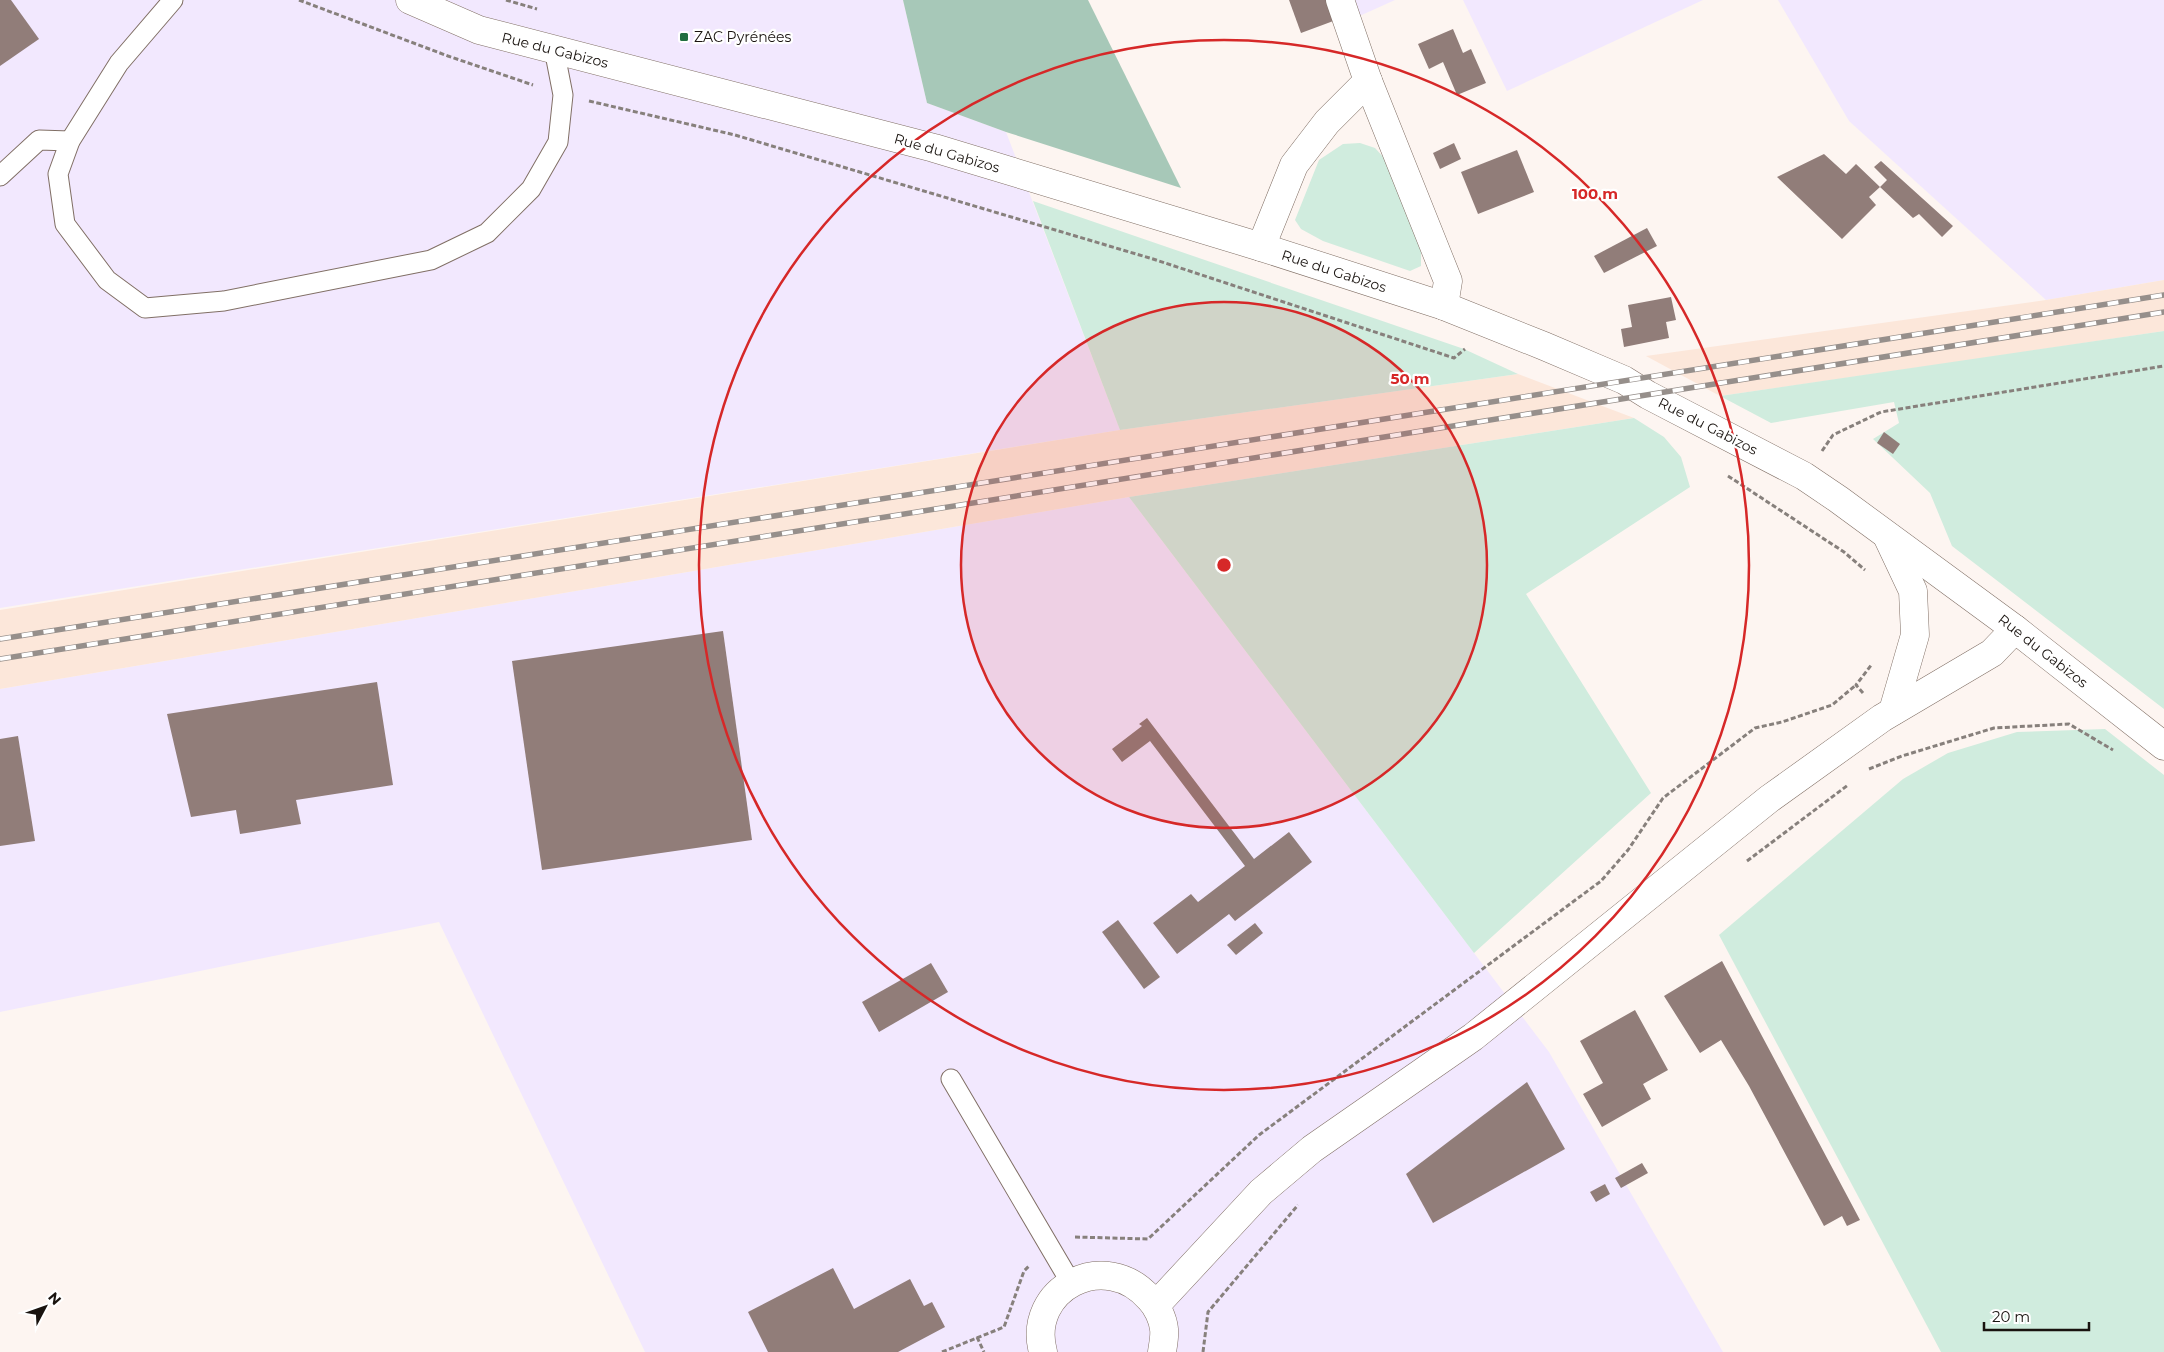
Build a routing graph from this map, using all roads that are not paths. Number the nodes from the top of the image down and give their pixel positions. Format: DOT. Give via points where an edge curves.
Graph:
graph roads {
  1 [pos="172,0"];
  2 [pos="410,0"];
  3 [pos="1340,0"];
  4 [pos="554,49"];
  5 [pos="1368,82"];
  6 [pos="70,141"];
  7 [pos="0,176"];
  8 [pos="1261,247"];
  9 [pos="1444,306"];
  10 [pos="1887,534"];
  11 [pos="2015,628"];
  12 [pos="1888,714"];
  13 [pos="2164,746"];
  14 [pos="951,1079"];
  15 [pos="1071,1282"];
  16 [pos="1156,1306"];
  17 [pos="1043,1352"];
  18 [pos="1162,1352"];
  1 -- 6 [label="lane" via="119,64"];
  2 -- 4 [label="street, Rue du Gabizos" via="478,30"];
  3 -- 5 [label="street"];
  4 -- 6 [label="lane" via="563,96 558,142 531,189 487,233 431,260 224,301 145,308 106,280 65,224 58,174"];
  4 -- 8 [label="street, Rue du Gabizos" via="934,148"];
  5 -- 8 [label="street" via="1328,122 1294,165"];
  5 -- 9 [label="street" via="1448,281"];
  6 -- 7 [label="lane" via="39,140"];
  8 -- 9 [label="street, Rue du Gabizos"];
  9 -- 10 [label="street, Rue du Gabizos" via="1624,380 1804,476"];
  10 -- 11 [label="street, Rue du Gabizos"];
  10 -- 12 [label="street" via="1913,591 1915,635"];
  11 -- 12 [label="street" via="1992,653"];
  11 -- 13 [label="street, Rue du Gabizos"];
  12 -- 16 [label="street" via="1769,799 1473,1037 1312,1148 1261,1192"];
  14 -- 15 [label="lane"];
  15 -- 16 [label="street" via="1094,1275 1118,1276 1140,1287"];
  15 -- 17 [label="street" via="1053,1299 1042,1321"];
  16 -- 18 [label="street" via="1164,1328"];
}
